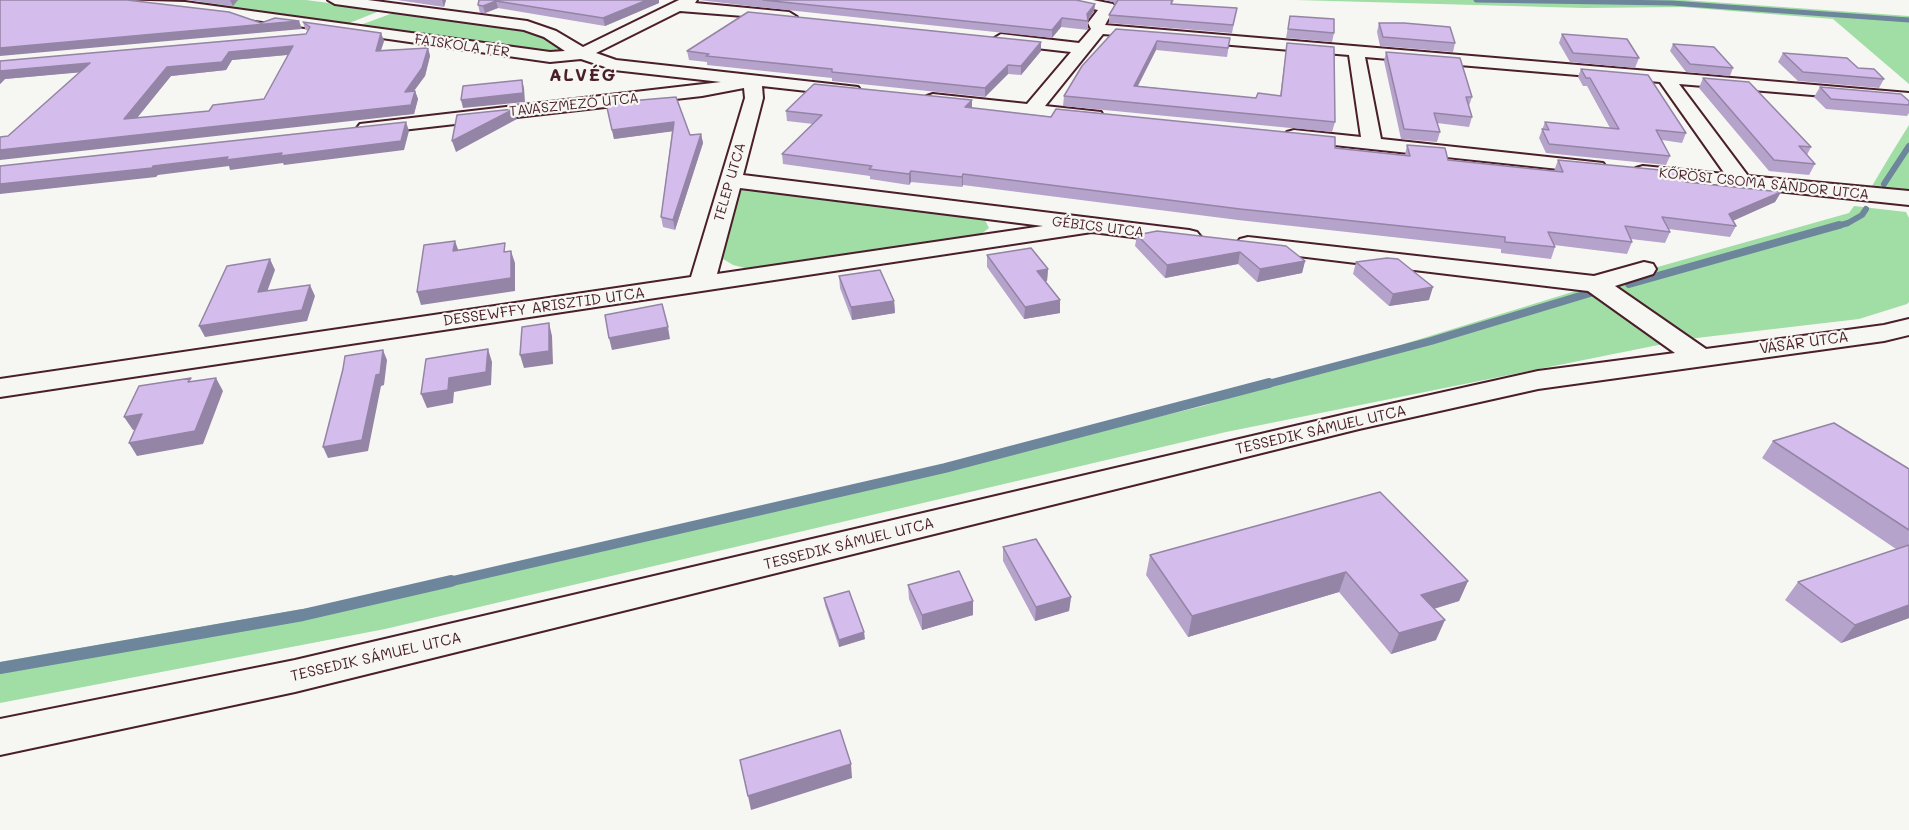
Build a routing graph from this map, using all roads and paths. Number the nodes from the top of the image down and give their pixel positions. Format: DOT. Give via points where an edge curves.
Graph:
graph roads {
  1 [pos="122,0"];
  2 [pos="202,0"];
  3 [pos="335,0"];
  4 [pos="1068,0"];
  5 [pos="684,3"];
  6 [pos="185,6"];
  7 [pos="398,8"];
  8 [pos="803,19"];
  9 [pos="537,28"];
  10 [pos="342,29"];
  11 [pos="1099,29"];
  12 [pos="288,37"];
  13 [pos="618,37"];
  14 [pos="990,38"];
  15 [pos="1083,48"];
  16 [pos="1356,51"];
  17 [pos="582,54"];
  18 [pos="1665,77"];
  19 [pos="753,81"];
  20 [pos="869,93"];
  21 [pos="916,98"];
  22 [pos="1909,98"];
  23 [pos="1032,110"];
  24 [pos="1114,118"];
  25 [pos="345,130"];
  26 [pos="1278,135"];
  27 [pos="1372,144"];
  28 [pos="730,180"];
  29 [pos="1742,182"];
  30 [pos="1909,198"];
  31 [pos="1087,226"];
  32 [pos="1644,269"];
  33 [pos="702,283"];
  34 [pos="1594,284"];
  35 [pos="1909,327"];
  36 [pos="1699,357"];
  37 [pos="0,387"];
  38 [pos="0,737"];
  1 -- 6 [label="street, FAISKOLA TÉR"];
  2 -- 6 [label="street"];
  3 -- 7 [label="street, FAISKOLA TÉR"];
  4 -- 11 [label="street" via="1106,5 1096,23"];
  5 -- 8 [label="street"];
  5 -- 13 [label="street"];
  6 -- 10 [label="street, FAISKOLA TÉR"];
  7 -- 9 [label="street, FAISKOLA TÉR"];
  7 -- 10 [label="street, FAISKOLA TÉR"];
  9 -- 13 [label="street, FAISKOLA TÉR"];
  9 -- 17 [label="street, FAISKOLA TÉR"];
  10 -- 12 [label="street"];
  10 -- 17 [label="street, FAISKOLA TÉR" via="528,55"];
  11 -- 15 [label="street"];
  11 -- 16 [label="street"];
  13 -- 17 [label="street, FAISKOLA TÉR"];
  14 -- 15 [label="street"];
  15 -- 23 [label="street"];
  16 -- 18 [label="street"];
  16 -- 27 [label="street"];
  17 -- 19 [label="street" via="614,65"];
  18 -- 22 [label="street"];
  18 -- 29 [label="street"];
  19 -- 20 [label="street"];
  19 -- 25 [label="street, TAVASZMEZŐ UTCA" via="702,91"];
  19 -- 28 [label="street, TELEP UTCA" via="754,98"];
  21 -- 23 [label="street"];
  23 -- 24 [label="street"];
  26 -- 27 [label="street, KŐRÖSI CSOMA SÁNDOR UTCA"];
  27 -- 29 [label="street, KŐRÖSI CSOMA SÁNDOR UTCA"];
  28 -- 31 [label="street, GÉBICS UTCA"];
  28 -- 33 [label="street, TELEP UTCA"];
  29 -- 30 [label="street, KŐRÖSI CSOMA SÁNDOR UTCA"];
  31 -- 33 [label="street, DESSEWFFY ARISZTID UTCA"];
  31 -- 34 [label="street, GÉBICS UTCA"];
  32 -- 34 [label="street, GÉBICS UTCA"];
  33 -- 37 [label="street, DESSEWFFY ARISZTID UTCA"];
  34 -- 36 [label="street"];
  35 -- 36 [label="street, VÁSÁR UTCA"];
  36 -- 38 [label="street, TESSEDIK SÁMUEL UTCA" via="1538,380 1359,420 295,676"];
}
